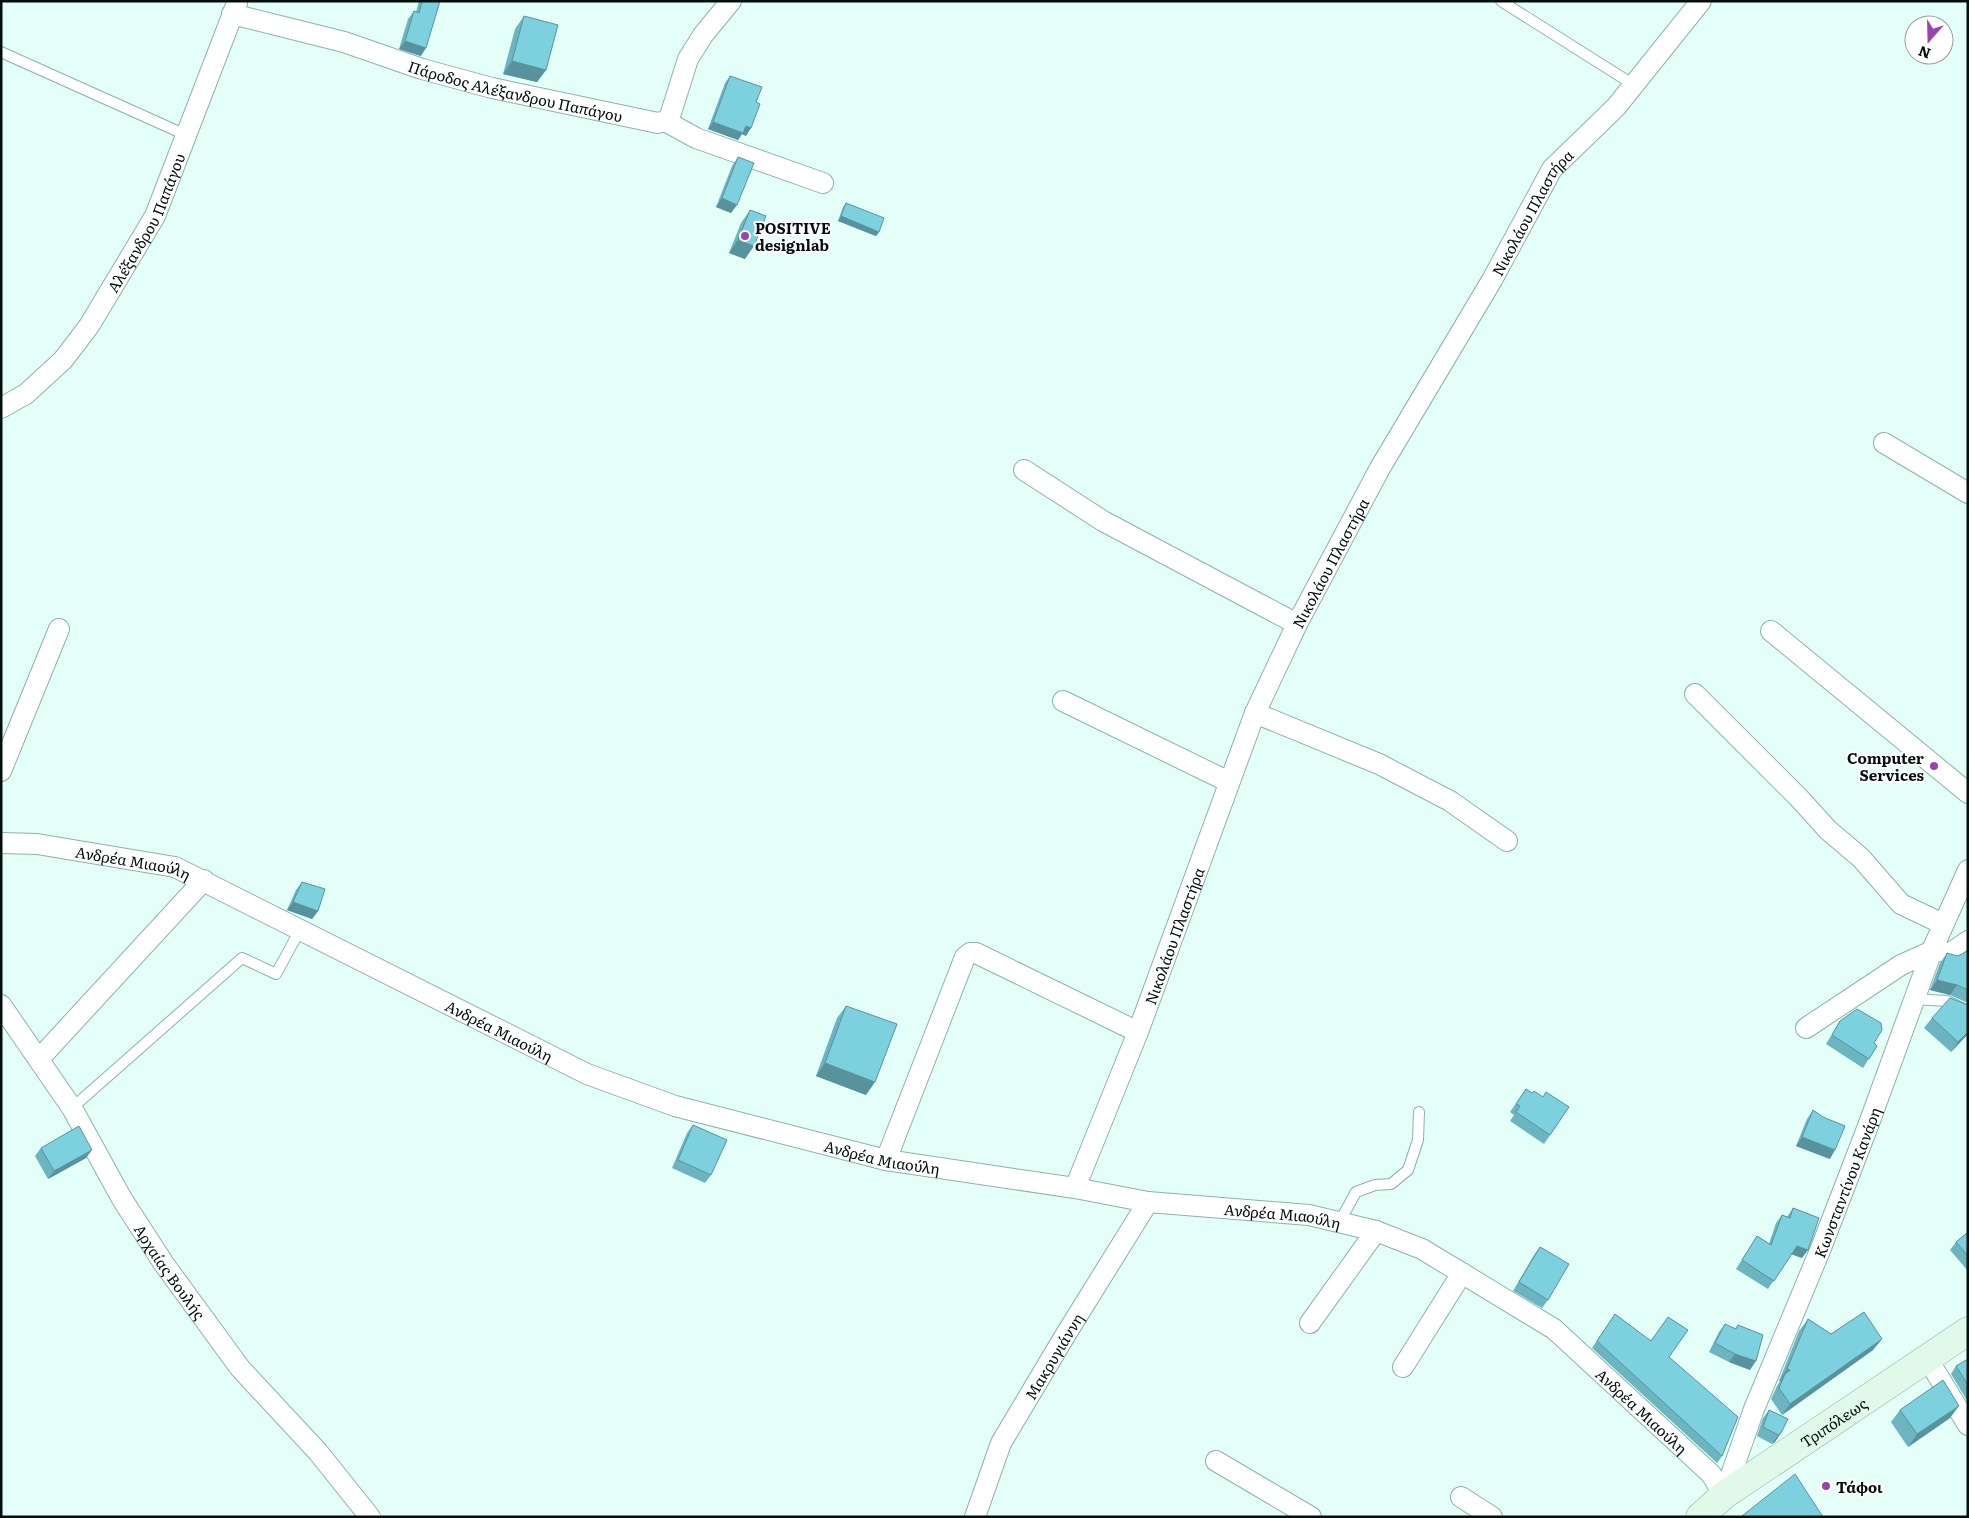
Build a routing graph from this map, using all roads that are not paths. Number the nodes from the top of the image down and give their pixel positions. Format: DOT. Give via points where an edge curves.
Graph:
graph roads {
  1 [pos="731,1"];
  2 [pos="1501,1"];
  3 [pos="1701,1"];
  4 [pos="235,8"];
  5 [pos="1,52"];
  6 [pos="1634,85"];
  7 [pos="665,121"];
  8 [pos="186,135"];
  9 [pos="822,183"];
  10 [pos="1,408"];
  11 [pos="1884,443"];
  12 [pos="1024,470"];
  13 [pos="1968,493"];
  14 [pos="1297,624"];
  15 [pos="59,629"];
  16 [pos="1771,630"];
  17 [pos="1696,694"];
  18 [pos="1063,701"];
  19 [pos="1255,713"];
  20 [pos="1,771"];
  21 [pos="1229,782"];
  22 [pos="1968,793"];
  23 [pos="1507,841"];
  24 [pos="1,843"];
  25 [pos="1968,870"];
  26 [pos="204,880"];
  27 [pos="1943,924"];
  28 [pos="300,930"];
  29 [pos="1968,941"];
  30 [pos="1932,949"];
  31 [pos="1914,999"];
  32 [pos="1,1005"];
  33 [pos="1968,1011"];
  34 [pos="1806,1028"];
  35 [pos="1138,1032"];
  36 [pos="38,1059"];
  37 [pos="72,1108"];
  38 [pos="1420,1112"];
  39 [pos="886,1160"];
  40 [pos="1075,1188"];
  41 [pos="1148,1202"];
  42 [pos="1340,1221"];
  43 [pos="1376,1231"];
  44 [pos="1462,1273"];
  45 [pos="1310,1323"];
  46 [pos="1968,1331"];
  47 [pos="1927,1358"];
  48 [pos="1403,1367"];
  49 [pos="1968,1425"];
  50 [pos="1216,1462"];
  51 [pos="1724,1494"];
  52 [pos="1461,1497"];
  53 [pos="1701,1516"];
  54 [pos="370,1517"];
  55 [pos="975,1517"];
  56 [pos="1311,1517"];
  57 [pos="1492,1517"];
  1 -- 7 [label="street" via="688,59 670,116"];
  2 -- 6 [label="lane"];
  3 -- 6 [label="street, Νικολάου Πλαστήρα"];
  4 -- 7 [label="street, Πάροδος Αλέξανδρου Παπάγου" via="422,69 492,88 630,118 658,123"];
  4 -- 8 [label="street, Αλέξανδρου Παπάγου"];
  5 -- 8 [label="lane"];
  6 -- 14 [label="street, Νικολάου Πλαστήρα" via="1552,170 1492,280 1380,468"];
  7 -- 9 [label="street" via="696,138"];
  8 -- 10 [label="street, Αλέξανδρου Παπάγου" via="154,216 89,326 63,360 26,394"];
  11 -- 13 [label="street"];
  12 -- 14 [label="street" via="1103,521"];
  14 -- 19 [label="street, Νικολάου Πλαστήρα"];
  15 -- 20 [label="street"];
  16 -- 22 [label="street"];
  17 -- 27 [label="street" via="1828,830 1861,858 1902,904"];
  18 -- 21 [label="street"];
  19 -- 21 [label="street, Νικολάου Πλαστήρα"];
  19 -- 23 [label="street" via="1379,764 1450,801"];
  21 -- 35 [label="street, Νικολάου Πλαστήρα"];
  24 -- 26 [label="street, Ανδρέα Μιαούλη" via="37,844 175,867"];
  25 -- 27 [label="street, Κωνσταντίνου Κανάρη"];
  26 -- 28 [label="street, Ανδρέα Μιαούλη"];
  26 -- 36 [label="street"];
  27 -- 30 [label="street, Κωνσταντίνου Κανάρη"];
  28 -- 37 [label="lane" via="276,974 242,958"];
  28 -- 39 [label="street, Ανδρέα Μιαούλη" via="587,1074 675,1106"];
  29 -- 30 [label="street" via="1949,954"];
  30 -- 31 [label="street, Κωνσταντίνου Κανάρη"];
  30 -- 34 [label="street" via="1894,969"];
  31 -- 33 [label="lane" via="1947,1001"];
  31 -- 51 [label="street, Κωνσταντίνου Κανάρη" via="1868,1126 1754,1409"];
  32 -- 36 [label="street, Αρχαίας Βουλής"];
  35 -- 39 [label="street" via="1000,964 970,953 965,957"];
  35 -- 40 [label="street, Νικολάου Πλαστήρα"];
  36 -- 37 [label="street, Αρχαίας Βουλής"];
  37 -- 54 [label="street, Αρχαίας Βουλής" via="122,1199 170,1272 240,1368 318,1452"];
  38 -- 42 [label="lane" via="1418,1140 1408,1170 1392,1184 1375,1185 1356,1192"];
  39 -- 40 [label="street, Ανδρέα Μιαούλη"];
  40 -- 41 [label="street, Ανδρέα Μιαούλη"];
  41 -- 42 [label="street, Ανδρέα Μιαούλη" via="1309,1215"];
  41 -- 55 [label="street, Μακρυγιάννη" via="1001,1443"];
  42 -- 43 [label="street, Ανδρέα Μιαούλη"];
  43 -- 44 [label="street, Ανδρέα Μιαούλη" via="1422,1249"];
  43 -- 45 [label="street"];
  44 -- 48 [label="street"];
  44 -- 51 [label="street, Ανδρέα Μιαούλη" via="1554,1329 1711,1474"];
  46 -- 47 [label="main road, Τριπόλεως"];
  47 -- 49 [label="street"];
  47 -- 51 [label="main road, Τριπόλεως"];
  50 -- 56 [label="street"];
  51 -- 53 [label="main road, Τριπόλεως"];
  52 -- 57 [label="street"];
}
